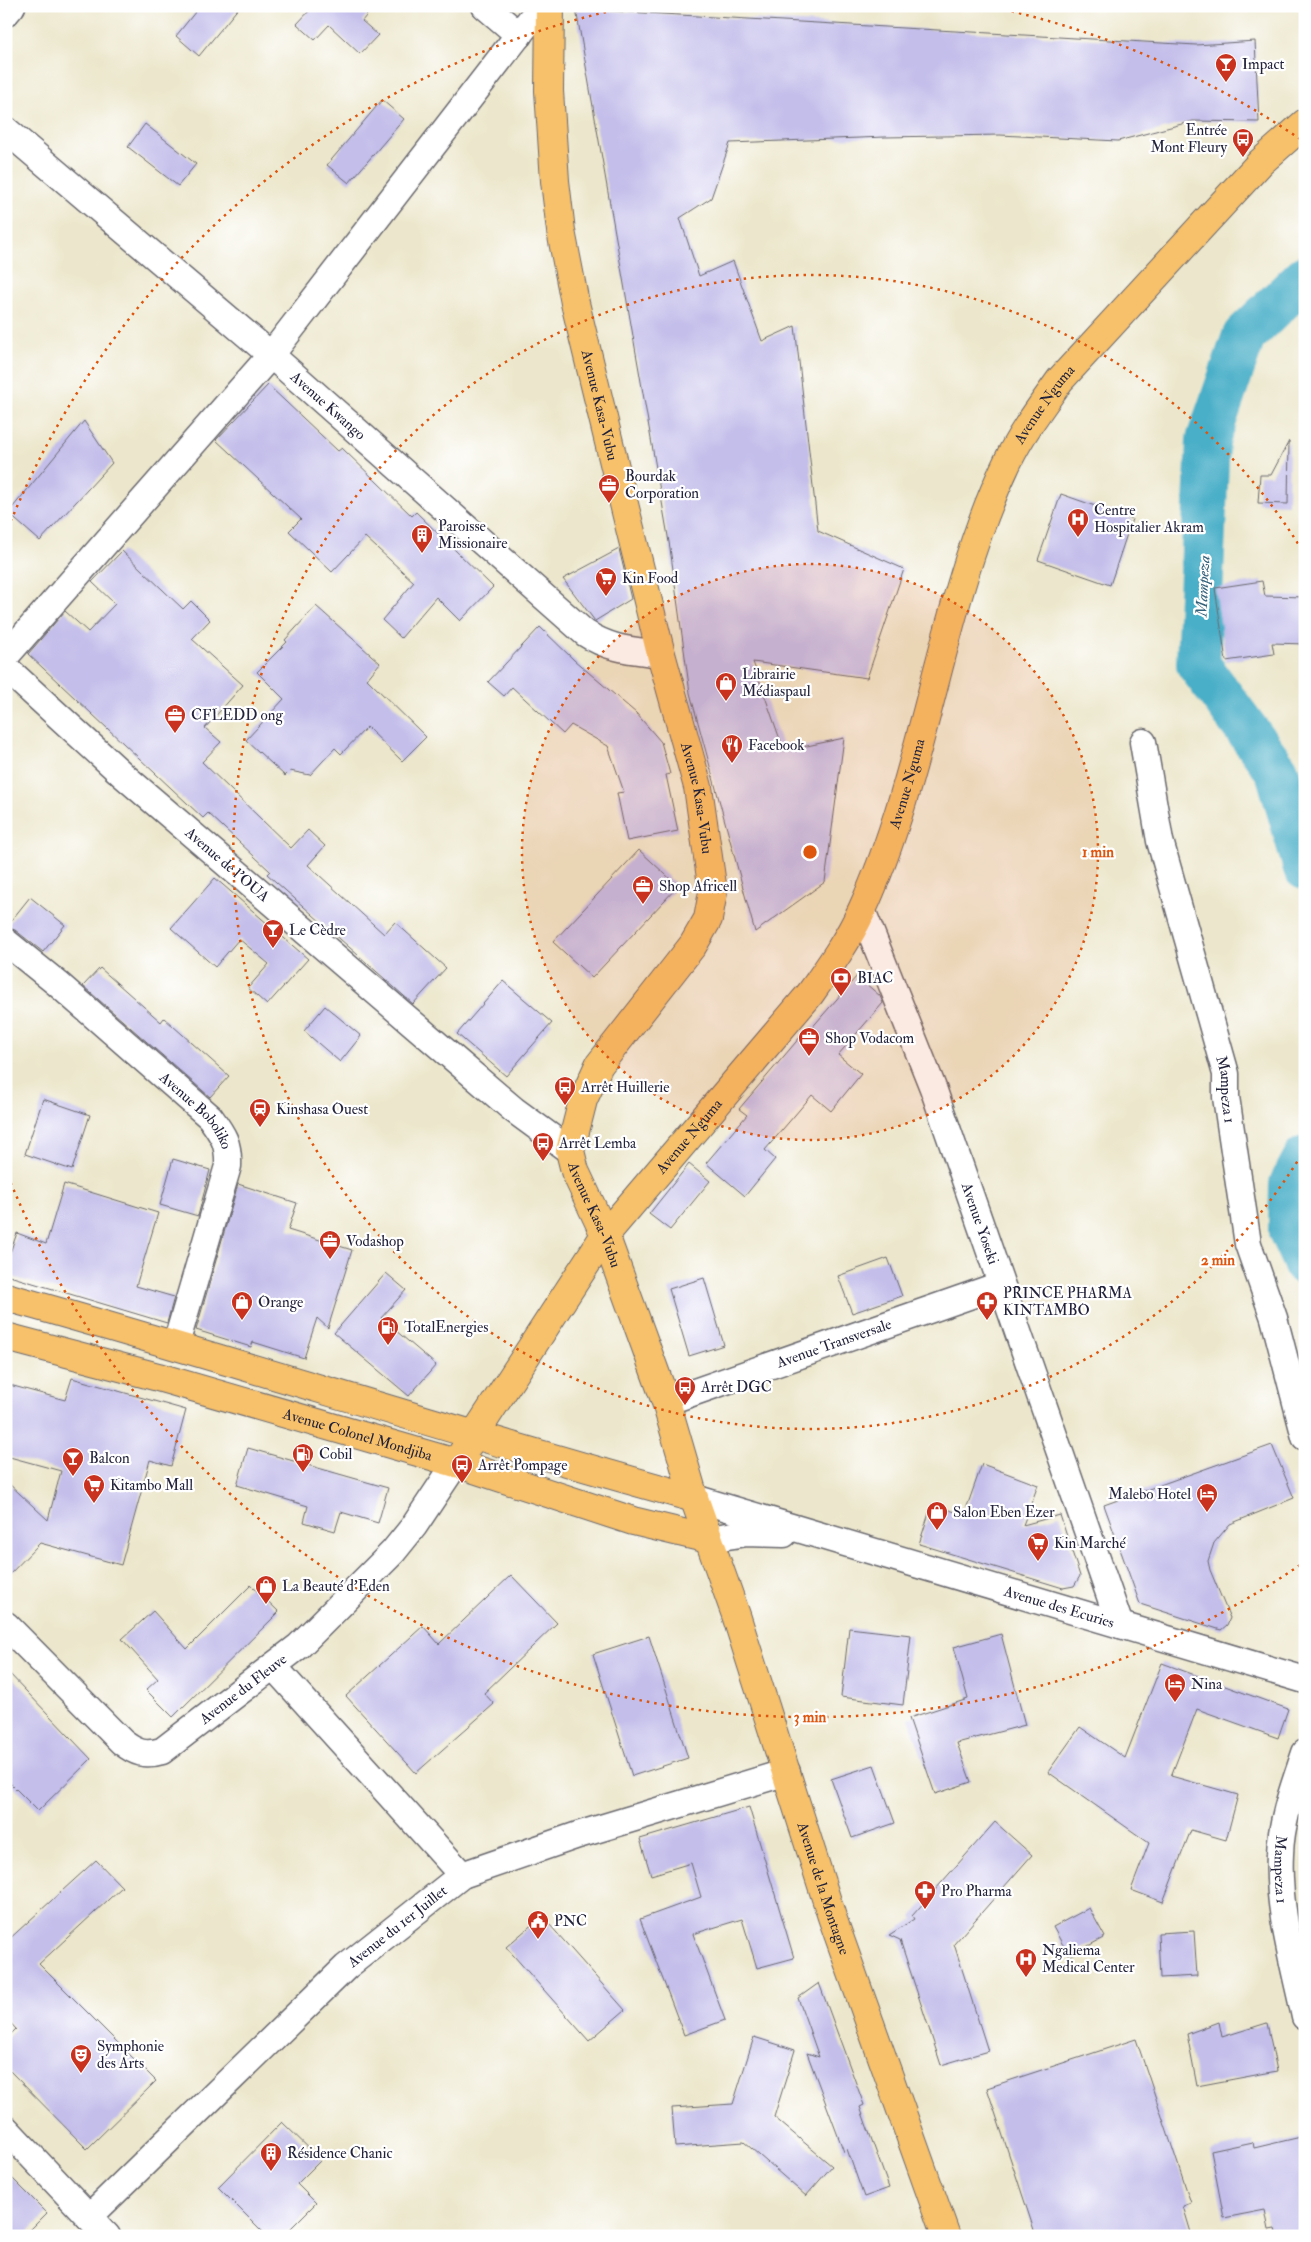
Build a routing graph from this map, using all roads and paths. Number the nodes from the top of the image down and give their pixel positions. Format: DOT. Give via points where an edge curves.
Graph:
graph roads {
  1 [pos="12,6"];
  2 [pos="485,6"];
  3 [pos="541,6"];
  4 [pos="550,6"];
  5 [pos="6,13"];
  6 [pos="518,35"];
  7 [pos="1305,123"];
  8 [pos="6,130"];
  9 [pos="271,355"];
  10 [pos="661,654"];
  11 [pos="6,656"];
  12 [pos="6,668"];
  13 [pos="1143,742"];
  14 [pos="862,910"];
  15 [pos="6,942"];
  16 [pos="570,1150"];
  17 [pos="606,1235"];
  18 [pos="1000,1285"];
  19 [pos="6,1297"];
  20 [pos="6,1337"];
  21 [pos="176,1344"];
  22 [pos="666,1402"];
  23 [pos="475,1435"];
  24 [pos="1305,1437"];
  25 [pos="456,1464"];
  26 [pos="694,1498"];
  27 [pos="815,1534"];
  28 [pos="708,1538"];
  29 [pos="6,1625"];
  30 [pos="1120,1625"];
  31 [pos="273,1666"];
  32 [pos="1305,1680"];
  33 [pos="1305,1753"];
  34 [pos="787,1772"];
  35 [pos="462,1875"];
  36 [pos="1305,2017"];
  37 [pos="6,2128"];
  38 [pos="89,2217"];
  39 [pos="107,2236"];
  40 [pos="946,2236"];
  1 -- 5 [label="street"];
  2 -- 6 [label="street"];
  3 -- 6 [label="street"];
  4 -- 10 [label="main road, Avenue Kasa-Vubu" via="549,91 561,231 575,303"];
  6 -- 9 [label="street"];
  7 -- 14 [label="main road, Avenue Nguma" via="1261,162 1060,380 1033,417 1007,463 976,542 908,783"];
  8 -- 9 [label="street, Avenue Kwango"];
  9 -- 10 [label="street, Avenue Kwango" via="585,633 618,649"];
  9 -- 11 [label="street"];
  10 -- 16 [label="main road, Avenue Kasa-Vubu" via="698,787 713,892 708,919 693,944 598,1065 583,1100"];
  12 -- 16 [label="street, Avenue de l’OUA" via="124,775 486,1087"];
  13 -- 24 [label="street, Mampeza 1" via="1160,841 1226,1074 1226,1097 1248,1244 1274,1318"];
  14 -- 17 [label="main road, Avenue Nguma" via="810,994"];
  14 -- 18 [label="street, Avenue Yoseki" via="933,1088"];
  15 -- 21 [label="street, Avenue Boboliko" via="210,1117 224,1137 229,1150 228,1166"];
  16 -- 17 [label="main road, Avenue Kasa-Vubu" via="575,1171"];
  17 -- 22 [label="main road, Avenue Kasa-Vubu"];
  17 -- 23 [label="main road, Avenue Nguma"];
  18 -- 22 [label="street, Avenue Transversale"];
  18 -- 30 [label="street, Avenue Yoseki"];
  19 -- 21 [label="main road"];
  20 -- 25 [label="main road, Avenue Colonel Mondjiba" via="158,1377"];
  21 -- 23 [label="main road"];
  22 -- 26 [label="main road, Avenue Kasa-Vubu"];
  23 -- 25 [label="main road, Avenue Nguma"];
  23 -- 26 [label="main road"];
  25 -- 28 [label="main road, Avenue Colonel Mondjiba" via="616,1516"];
  25 -- 31 [label="street, Avenue du Fleuve" via="393,1552 298,1646"];
  26 -- 27 [label="street, Avenue des Ecuries"];
  26 -- 28 [label="main road, Avenue Kasa-Vubu"];
  27 -- 28 [label="street, Avenue des Ecuries" via="747,1533"];
  27 -- 30 [label="street, Avenue des Ecuries"];
  28 -- 34 [label="main road, Avenue de la Montagne"];
  29 -- 31 [label="street, Avenue du Fleuve" via="122,1742 134,1752 147,1755 162,1751"];
  30 -- 32 [label="street, Avenue des Ecuries"];
  31 -- 35 [label="street"];
  33 -- 36 [label="street, Mampeza 1" via="1284,1824 1279,1876"];
  34 -- 35 [label="street, Avenue du 1er Juillet"];
  34 -- 40 [label="main road, Avenue de la Montagne" via="832,1917"];
  35 -- 38 [label="street, Avenue du 1er Juillet" via="346,1967"];
  37 -- 38 [label="street"];
  38 -- 39 [label="street"];
}
